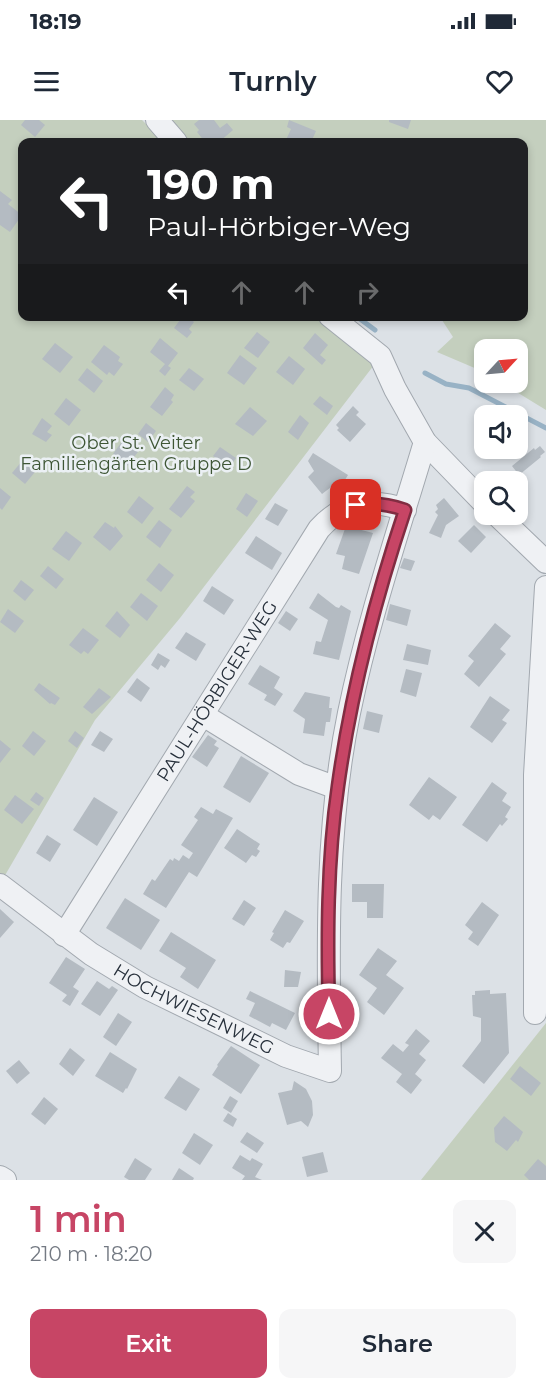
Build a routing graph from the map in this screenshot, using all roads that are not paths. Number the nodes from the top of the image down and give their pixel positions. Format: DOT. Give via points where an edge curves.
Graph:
graph roads {
  1 [pos="156,120"];
  2 [pos="172,138"];
  3 [pos="336,321"];
  4 [pos="425,442"];
  5 [pos="474,493"];
  6 [pos="405,510"];
  7 [pos="507,525"];
  8 [pos="546,562"];
  9 [pos="546,587"];
  10 [pos="203,715"];
  11 [pos="337,788"];
  12 [pos="0,885"];
  13 [pos="64,934"];
  14 [pos="534,1012"];
  15 [pos="0,1177"];
  16 [pos="5,1180"];
  1 -- 2 [label="street"];
  3 -- 4 [label="street" via="380,356"];
  4 -- 5 [label="street"];
  4 -- 6 [label="street"];
  6 -- 10 [label="street, PAUL-HÖRBIGER-WEG" via="368,503 345,509 326,522"];
  6 -- 11 [label="street" via="380,586 349,713"];
  7 -- 8 [label="street"];
  9 -- 14 [label="street" via="534,775"];
  10 -- 11 [label="street" via="298,774"];
  10 -- 13 [label="street, PAUL-HÖRBIGER-WEG"];
  11 -- 13 [label="street, HOCHWIESENWEG" via="329,890 330,1071 286,1056 145,987"];
  12 -- 13 [label="street, HOCHWIESENWEG"];
  15 -- 16 [label="street"];
}
